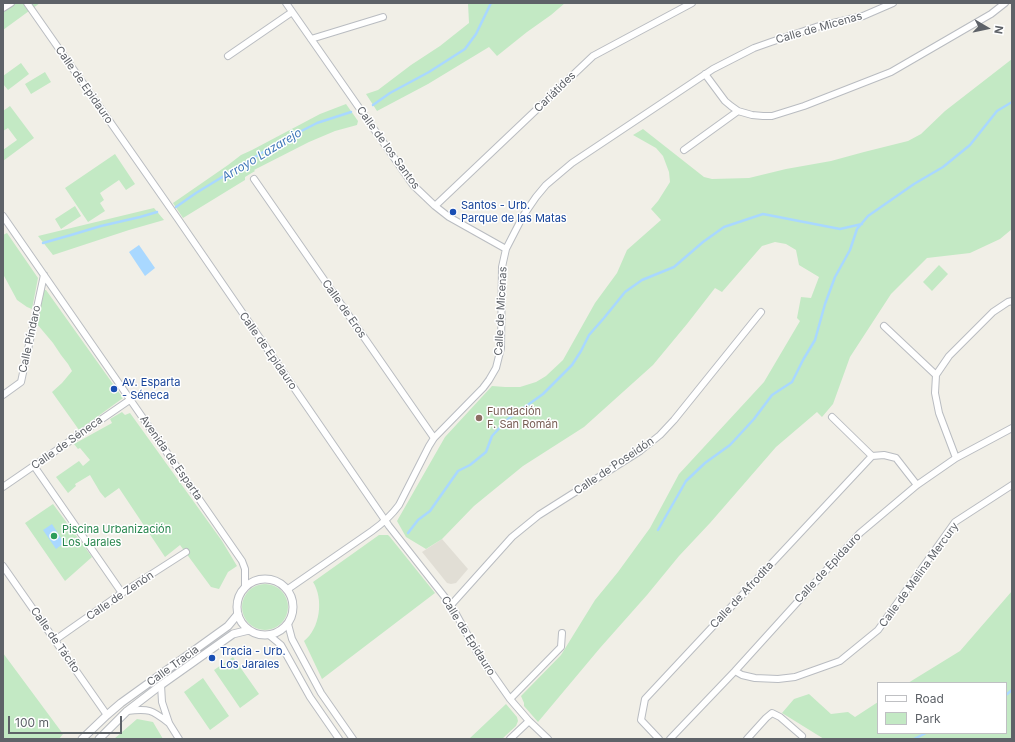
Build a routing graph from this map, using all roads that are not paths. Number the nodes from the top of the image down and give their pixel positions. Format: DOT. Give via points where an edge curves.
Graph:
graph roads {
  1 [pos="11,3"];
  2 [pos="27,3"];
  3 [pos="286,3"];
  4 [pos="692,3"];
  5 [pos="893,3"];
  6 [pos="1005,3"];
  7 [pos="3,8"];
  8 [pos="292,12"];
  9 [pos="383,17"];
  10 [pos="311,39"];
  11 [pos="228,56"];
  12 [pos="705,74"];
  13 [pos="738,111"];
  14 [pos="684,150"];
  15 [pos="254,179"];
  16 [pos="435,206"];
  17 [pos="3,216"];
  18 [pos="9,225"];
  19 [pos="3,229"];
  20 [pos="506,249"];
  21 [pos="44,275"];
  22 [pos="1012,301"];
  23 [pos="761,312"];
  24 [pos="884,326"];
  25 [pos="936,375"];
  26 [pos="3,395"];
  27 [pos="131,399"];
  28 [pos="832,417"];
  29 [pos="1012,428"];
  30 [pos="434,438"];
  31 [pos="872,456"];
  32 [pos="956,458"];
  33 [pos="34,466"];
  34 [pos="917,485"];
  35 [pos="1012,486"];
  36 [pos="3,487"];
  37 [pos="386,521"];
  38 [pos="186,552"];
  39 [pos="3,566"];
  40 [pos="245,586"];
  41 [pos="288,590"];
  42 [pos="122,593"];
  43 [pos="451,605"];
  44 [pos="238,614"];
  45 [pos="288,624"];
  46 [pos="249,630"];
  47 [pos="562,633"];
  48 [pos="269,635"];
  49 [pos="55,640"];
  50 [pos="735,671"];
  51 [pos="161,685"];
  52 [pos="510,699"];
  53 [pos="127,711"];
  54 [pos="106,715"];
  55 [pos="529,721"];
  56 [pos="169,723"];
  57 [pos="802,736"];
  58 [pos="82,739"];
  59 [pos="99,739"];
  60 [pos="179,739"];
  61 [pos="339,739"];
  62 [pos="353,739"];
  63 [pos="510,739"];
  64 [pos="548,739"];
  65 [pos="659,739"];
  66 [pos="670,739"];
  67 [pos="747,739"];
  1 -- 7 [label="street"];
  2 -- 37 [label="street, Calle de Epidauro"];
  3 -- 8 [label="street, Calle de los Santos"];
  4 -- 16 [label="street, Cariátides" via="593,56"];
  5 -- 12 [label="street, Calle de Micenas" via="863,16 816,26 760,46"];
  6 -- 13 [label="street" via="991,14 891,72 781,114 763,116"];
  8 -- 10 [label="street, Calle de los Santos"];
  8 -- 11 [label="street"];
  9 -- 10 [label="street"];
  10 -- 16 [label="street, Calle de los Santos" via="413,185"];
  12 -- 13 [label="street" via="725,101"];
  12 -- 20 [label="street, Calle de Micenas" via="572,163 551,180 536,197"];
  13 -- 14 [label="street"];
  15 -- 30 [label="street, Calle de Eros"];
  16 -- 20 [label="street, Calle de los Santos"];
  17 -- 18 [label="street, Avenida de Esparta"];
  18 -- 19 [label="street"];
  18 -- 21 [label="street, Avenida de Esparta"];
  20 -- 30 [label="street, Calle de Micenas" via="502,268 501,348 496,368 483,388"];
  21 -- 26 [label="street, Calle Píndaro" via="21,382"];
  21 -- 27 [label="street, Avenida de Esparta"];
  22 -- 25 [label="street" via="993,312 949,356"];
  23 -- 43 [label="street, Calle de Poseidón" via="660,435 640,451 539,515 512,537"];
  24 -- 25 [label="street"];
  25 -- 32 [label="street" via="938,412"];
  27 -- 33 [label="street, Calle de Séneca"];
  27 -- 40 [label="street, Avenida de Esparta" via="242,561 245,569"];
  28 -- 31 [label="street"];
  29 -- 32 [label="street, Calle de Epidauro"];
  30 -- 37 [label="street, Calle de Micenas" via="398,505"];
  31 -- 34 [label="street" via="896,458"];
  31 -- 65 [label="street, Calle de Afrodita" via="645,699 642,720"];
  32 -- 34 [label="street, Calle de Epidauro"];
  33 -- 36 [label="street, Calle de Séneca"];
  33 -- 42 [label="street"];
  34 -- 50 [label="street, Calle de Epidauro" via="860,533"];
  35 -- 50 [label="street, Calle de Melina Mercury" via="955,522 878,630 840,661 795,677 778,679 742,676"];
  37 -- 41 [label="street, Calle de Micenas"];
  37 -- 43 [label="street, Calle de Epidauro"];
  38 -- 42 [label="street, Calle de Zenón"];
  39 -- 49 [label="street, Calle de Tácito"];
  40 -- 41 [label="street" via="259,579 268,578 282,584"];
  40 -- 44 [label="street" via="238,599"];
  41 -- 45 [label="street" via="294,607"];
  42 -- 49 [label="street, Calle de Zenón"];
  43 -- 52 [label="street, Calle de Epidauro" via="477,652"];
  44 -- 46 [label="street"];
  44 -- 54 [label="street, Calle Tracia" via="228,626"];
  45 -- 48 [label="street"];
  45 -- 62 [label="street" via="292,639 321,693"];
  46 -- 48 [label="street"];
  46 -- 51 [label="street, Calle Tracia" via="233,634"];
  47 -- 52 [label="street" via="561,647"];
  48 -- 61 [label="street" via="281,645 310,697"];
  49 -- 54 [label="street, Calle de Tácito"];
  50 -- 66 [label="street, Calle de Epidauro"];
  51 -- 53 [label="street, Calle Tracia"];
  51 -- 56 [label="street" via="162,702"];
  52 -- 55 [label="street, Calle de Epidauro"];
  53 -- 56 [label="street" via="141,709 154,712"];
  53 -- 59 [label="street, Calle Tracia"];
  54 -- 58 [label="street, Calle Tracia"];
  55 -- 63 [label="street"];
  55 -- 64 [label="street, Calle de Epidauro"];
  56 -- 60 [label="street"];
  57 -- 67 [label="street" via="772,713"];
}
